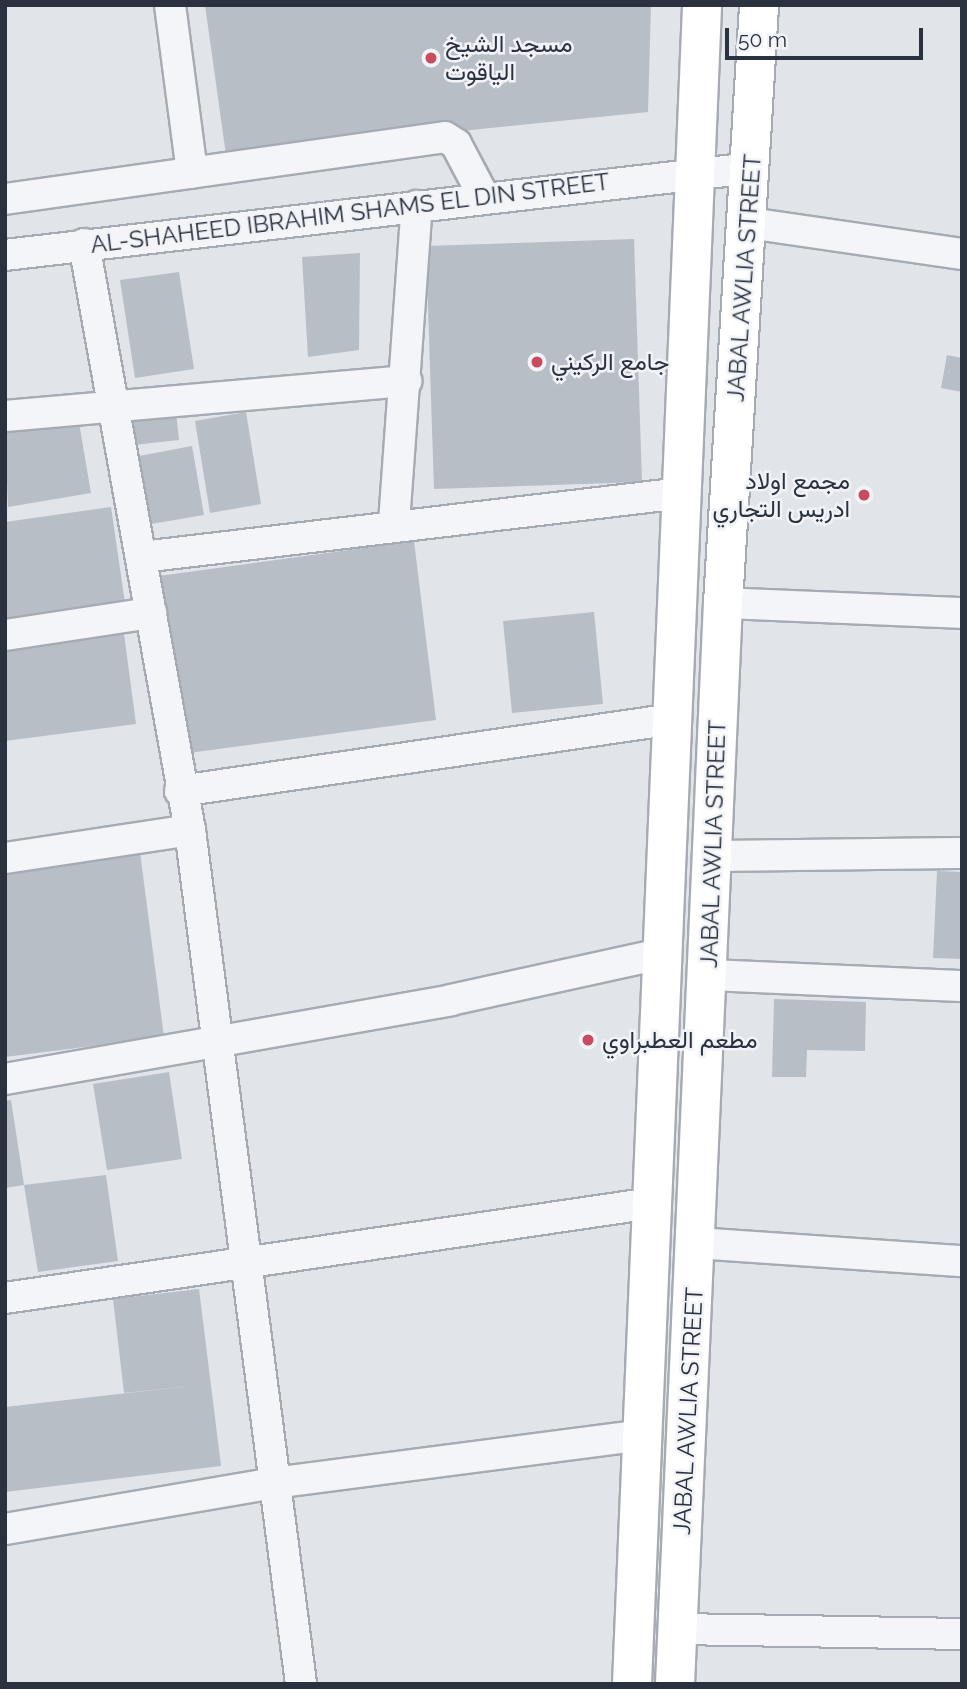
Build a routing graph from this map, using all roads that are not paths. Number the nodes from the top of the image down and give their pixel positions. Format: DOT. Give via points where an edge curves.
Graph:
graph roads {
  1 [pos="170,5"];
  2 [pos="702,5"];
  3 [pos="759,5"];
  4 [pos="751,168"];
  5 [pos="192,173"];
  6 [pos="696,173"];
  7 [pos="484,197"];
  8 [pos="5,200"];
  9 [pos="417,205"];
  10 [pos="749,223"];
  11 [pos="84,244"];
  12 [pos="962,254"];
  13 [pos="5,256"];
  14 [pos="406,381"];
  15 [pos="115,402"];
  16 [pos="5,416"];
  17 [pos="682,493"];
  18 [pos="394,523"];
  19 [pos="142,557"];
  20 [pos="723,603"];
  21 [pos="151,613"];
  22 [pos="962,613"];
  23 [pos="5,635"];
  24 [pos="672,719"];
  25 [pos="180,791"];
  26 [pos="190,830"];
  27 [pos="962,853"];
  28 [pos="712,856"];
  29 [pos="5,858"];
  30 [pos="661,954"];
  31 [pos="708,975"];
  32 [pos="962,986"];
  33 [pos="217,1040"];
  34 [pos="5,1079"];
  35 [pos="652,1203"];
  36 [pos="696,1243"];
  37 [pos="250,1260"];
  38 [pos="962,1261"];
  39 [pos="5,1298"];
  40 [pos="643,1436"];
  41 [pos="274,1483"];
  42 [pos="5,1530"];
  43 [pos="678,1629"];
  44 [pos="962,1634"];
  45 [pos="301,1684"];
  46 [pos="632,1684"];
  47 [pos="675,1684"];
  1 -- 5 [label="street"];
  2 -- 6 [label="main road, JABAL AWLIA STREET"];
  3 -- 4 [label="main road, JABAL AWLIA STREET"];
  4 -- 6 [label="street, AL-SHAHEED IBRAHIM SHAMS EL DIN STREET"];
  4 -- 10 [label="main road, JABAL AWLIA STREET"];
  5 -- 7 [label="street" via="446,137 456,144"];
  5 -- 8 [label="street"];
  6 -- 7 [label="street, AL-SHAHEED IBRAHIM SHAMS EL DIN STREET"];
  6 -- 17 [label="main road, JABAL AWLIA STREET"];
  7 -- 9 [label="street, AL-SHAHEED IBRAHIM SHAMS EL DIN STREET"];
  9 -- 11 [label="street, AL-SHAHEED IBRAHIM SHAMS EL DIN STREET"];
  9 -- 14 [label="street"];
  10 -- 12 [label="street"];
  10 -- 20 [label="main road, JABAL AWLIA STREET"];
  11 -- 13 [label="street, AL-SHAHEED IBRAHIM SHAMS EL DIN STREET"];
  11 -- 15 [label="street"];
  14 -- 15 [label="street"];
  14 -- 18 [label="street"];
  15 -- 16 [label="street"];
  15 -- 19 [label="street"];
  17 -- 18 [label="street"];
  17 -- 24 [label="main road, JABAL AWLIA STREET"];
  18 -- 19 [label="street"];
  19 -- 21 [label="street"];
  20 -- 22 [label="street"];
  20 -- 28 [label="main road, JABAL AWLIA STREET"];
  21 -- 23 [label="street"];
  21 -- 25 [label="street"];
  24 -- 25 [label="street"];
  24 -- 30 [label="main road, JABAL AWLIA STREET"];
  25 -- 26 [label="street"];
  26 -- 29 [label="street"];
  26 -- 33 [label="street"];
  27 -- 28 [label="street"];
  28 -- 31 [label="main road, JABAL AWLIA STREET"];
  30 -- 33 [label="street" via="451,1000"];
  30 -- 35 [label="main road, JABAL AWLIA STREET"];
  31 -- 32 [label="street"];
  31 -- 36 [label="main road, JABAL AWLIA STREET"];
  33 -- 34 [label="street"];
  33 -- 37 [label="street"];
  35 -- 37 [label="street"];
  35 -- 40 [label="main road, JABAL AWLIA STREET"];
  36 -- 38 [label="street"];
  36 -- 43 [label="main road, JABAL AWLIA STREET"];
  37 -- 39 [label="street"];
  37 -- 41 [label="street"];
  40 -- 41 [label="street"];
  40 -- 46 [label="main road, JABAL AWLIA STREET"];
  41 -- 42 [label="street"];
  41 -- 45 [label="street"];
  43 -- 44 [label="street"];
  43 -- 47 [label="main road, JABAL AWLIA STREET"];
}
